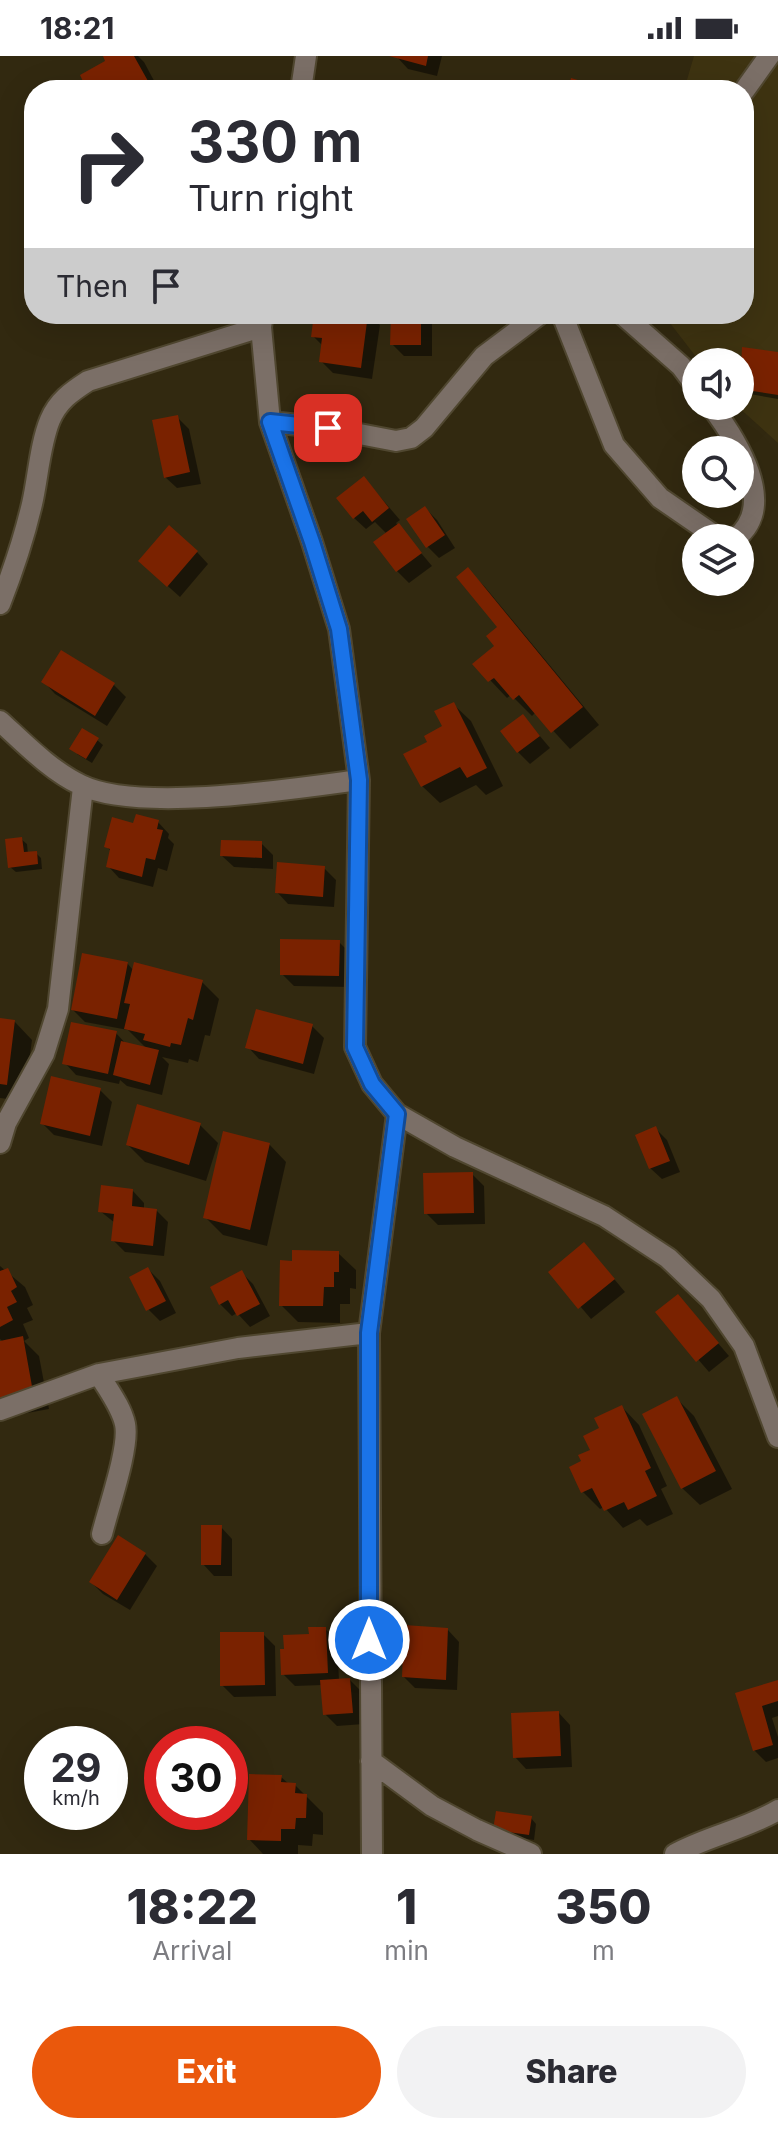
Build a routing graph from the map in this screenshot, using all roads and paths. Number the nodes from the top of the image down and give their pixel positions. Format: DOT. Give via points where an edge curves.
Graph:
graph roads {
  1 [pos="306,56"];
  2 [pos="769,56"];
  3 [pos="302,80"];
  4 [pos="752,80"];
  5 [pos="251,324"];
  6 [pos="262,324"];
  7 [pos="527,324"];
  8 [pos="566,324"];
  9 [pos="633,324"];
  10 [pos="682,367"];
  11 [pos="721,420"];
  12 [pos="270,422"];
  13 [pos="698,524"];
  14 [pos="753,524"];
  15 [pos="0,604"];
  16 [pos="0,721"];
  17 [pos="359,780"];
  18 [pos="83,787"];
  19 [pos="397,1114"];
  20 [pos="0,1143"];
  21 [pos="369,1333"];
  22 [pos="99,1374"];
  23 [pos="0,1410"];
  24 [pos="778,1437"];
  25 [pos="102,1534"];
  26 [pos="371,1761"];
  27 [pos="778,1810"];
  28 [pos="372,1854"];
  29 [pos="531,1854"];
  30 [pos="675,1854"];
  1 -- 3 [label="street"];
  2 -- 4 [label="street"];
  5 -- 15 [label="street" via="88,381 58,405"];
  6 -- 12 [label="street"];
  7 -- 12 [label="street" via="484,356 411,438 396,441"];
  8 -- 13 [label="street" via="614,445 660,498"];
  9 -- 10 [label="street"];
  11 -- 14 [label="street" via="752,461 763,493"];
  12 -- 17 [label="street" via="339,629"];
  16 -- 18 [label="street"];
  17 -- 18 [label="street" via="129,798"];
  17 -- 19 [label="street" via="355,1047 372,1084"];
  18 -- 20 [label="street" via="58,1009 44,1054"];
  19 -- 21 [label="street"];
  19 -- 24 [label="street" via="604,1216 668,1258 711,1299 744,1346"];
  21 -- 22 [label="street" via="238,1348"];
  21 -- 26 [label="street"];
  22 -- 23 [label="street"];
  22 -- 25 [label="street" via="125,1425"];
  26 -- 28 [label="street"];
  26 -- 29 [label="street" via="424,1802"];
  27 -- 30 [label="street"];
}
